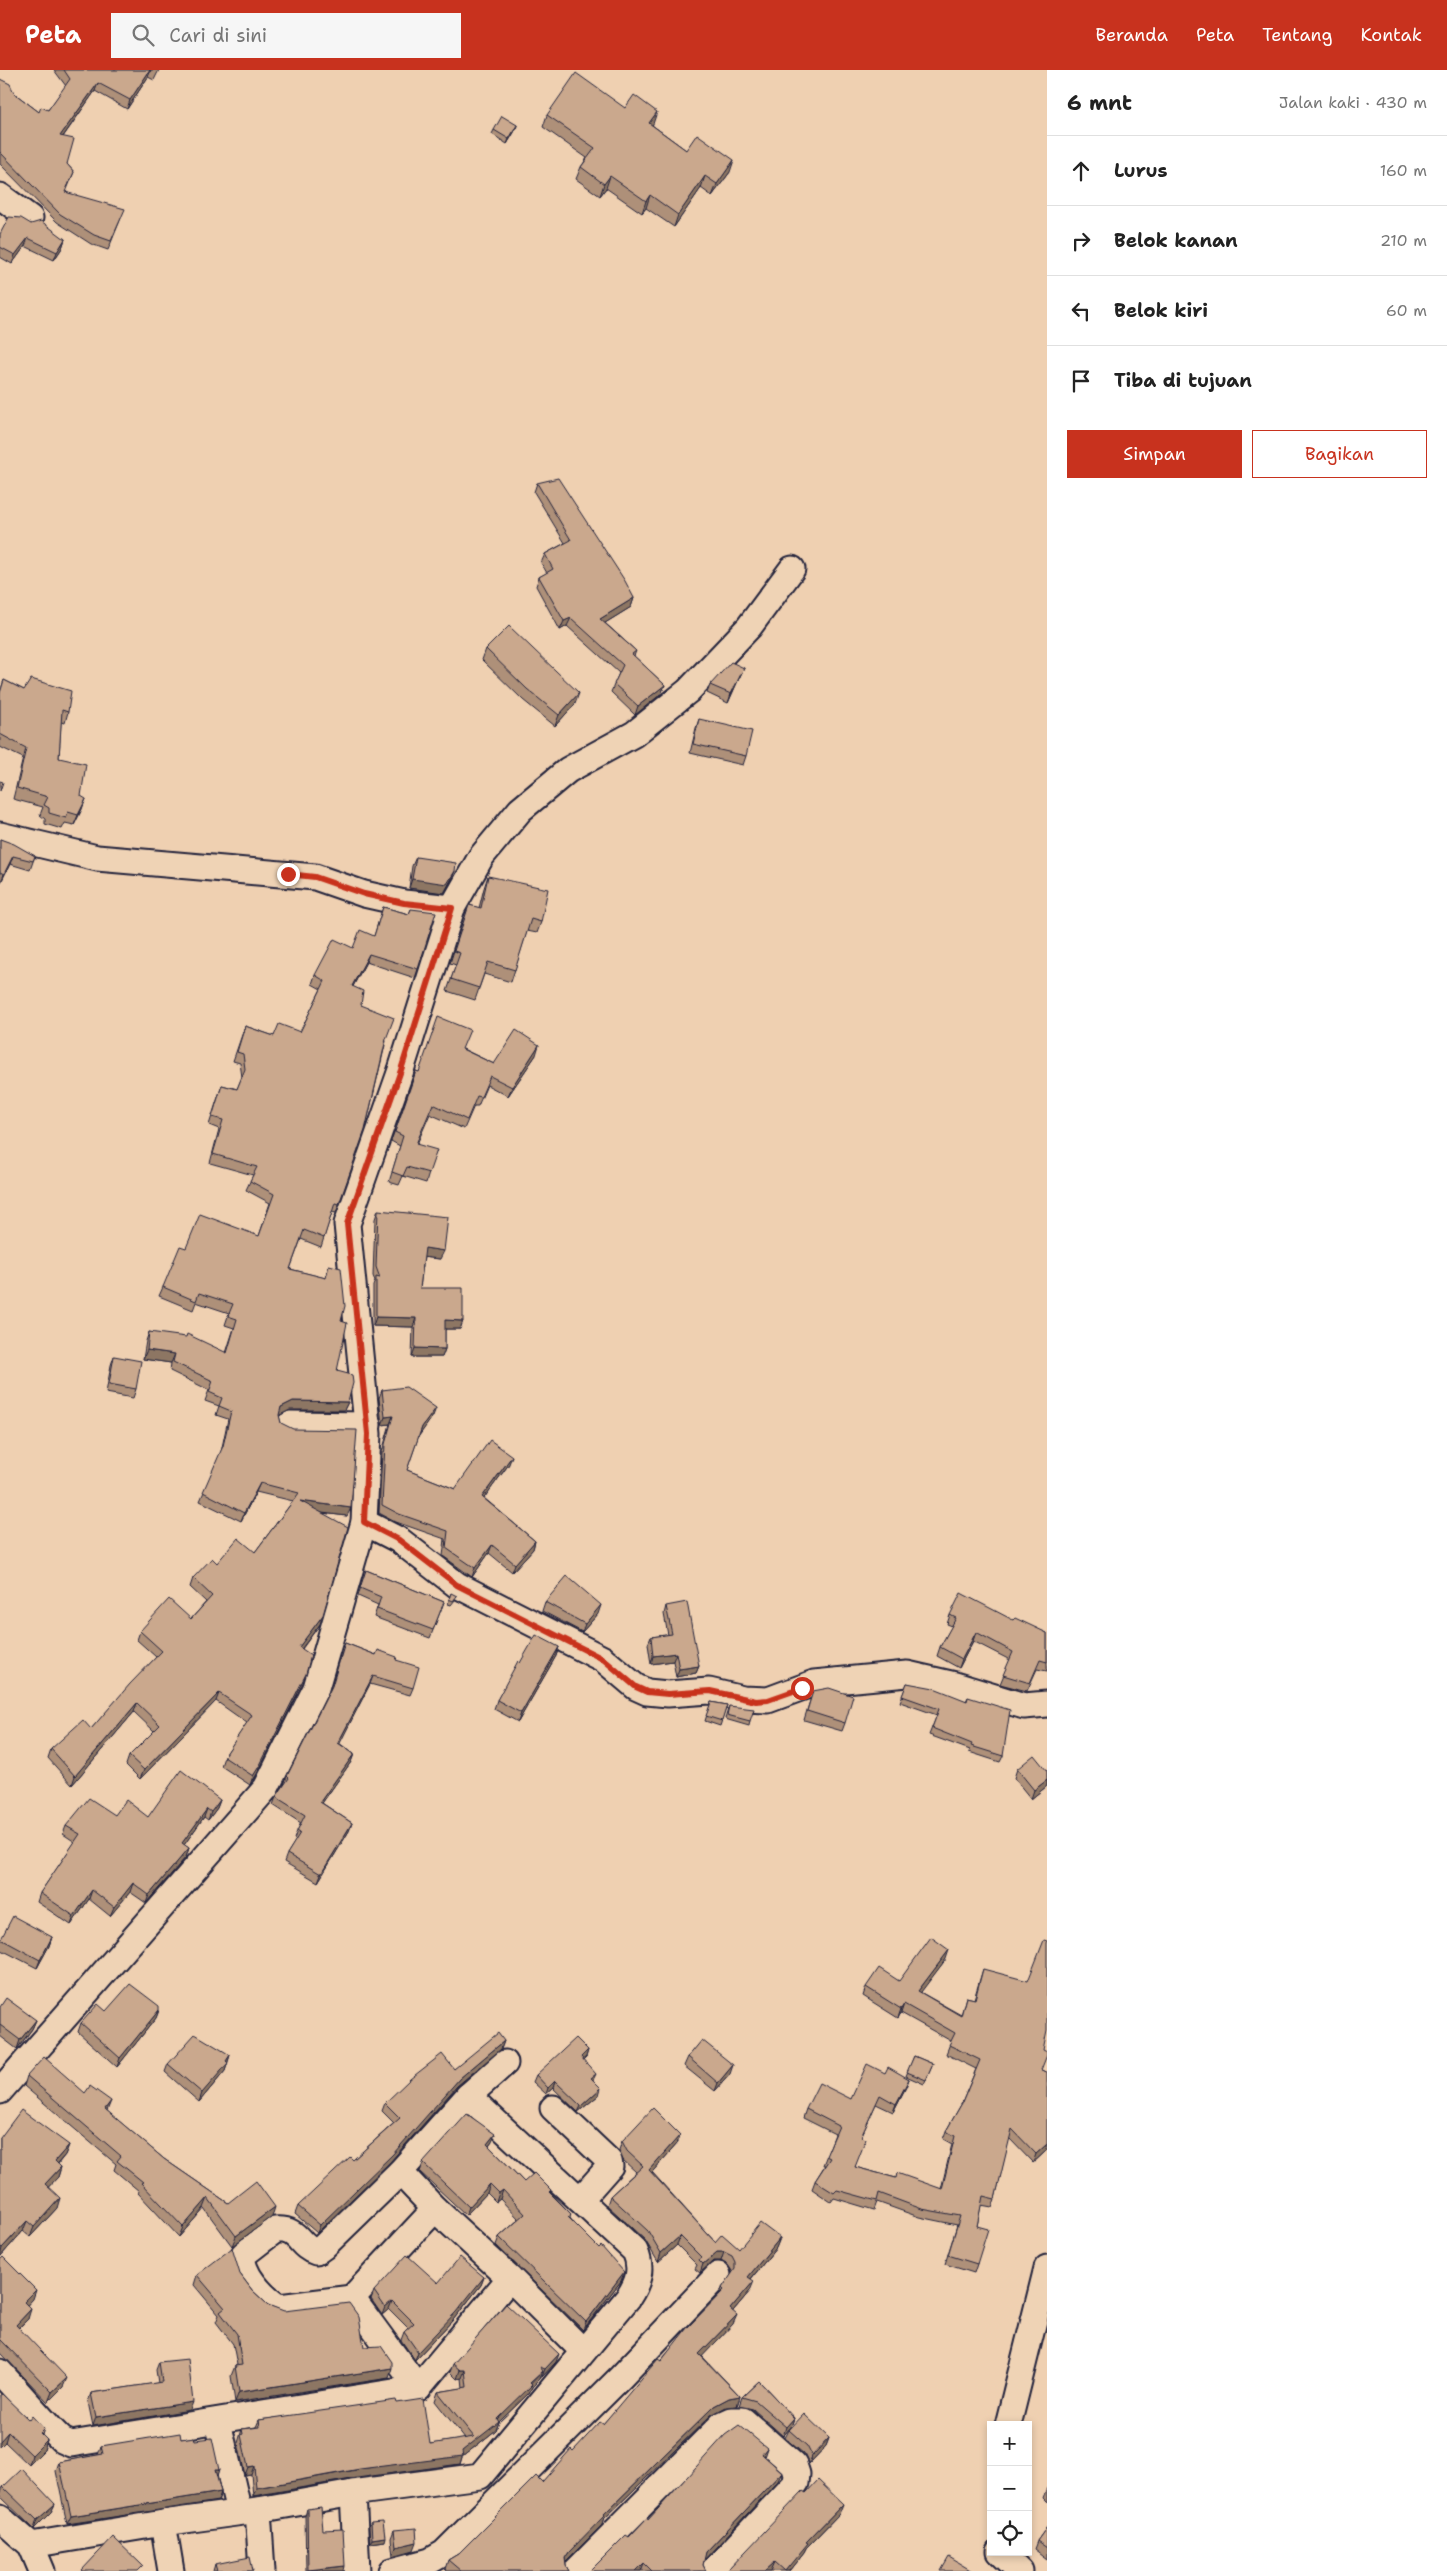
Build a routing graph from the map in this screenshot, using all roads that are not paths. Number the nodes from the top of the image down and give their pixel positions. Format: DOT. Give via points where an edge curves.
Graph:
graph roads {
  1 [pos="0,196"];
  2 [pos="30,218"];
  3 [pos="792,569"];
  4 [pos="0,835"];
  5 [pos="452,908"];
  6 [pos="290,1424"];
  7 [pos="368,1425"];
  8 [pos="364,1522"];
  9 [pos="1047,1704"];
  10 [pos="505,2062"];
  11 [pos="0,2091"];
  12 [pos="468,2096"];
  13 [pos="552,2108"];
  14 [pos="400,2172"];
  15 [pos="580,2200"];
  16 [pos="435,2209"];
  17 [pos="1047,2268"];
  18 [pos="718,2275"];
  19 [pos="510,2278"];
  20 [pos="352,2298"];
  21 [pos="584,2351"];
  22 [pos="0,2372"];
  23 [pos="418,2388"];
  24 [pos="1009,2421"];
  25 [pos="218,2422"];
  26 [pos="353,2493"];
  27 [pos="248,2511"];
  28 [pos="0,2518"];
  29 [pos="163,2523"];
  30 [pos="31,2545"];
  31 [pos="1004,2556"];
  32 [pos="42,2571"];
  33 [pos="171,2571"];
  34 [pos="262,2571"];
  35 [pos="357,2571"];
  36 [pos="392,2571"];
  37 [pos="576,2571"];
  38 [pos="712,2571"];
  39 [pos="1020,2571"];
  1 -- 2 [label="street"];
  3 -- 5 [label="street" via="749,627 688,691 634,734 568,770 520,810 481,857"];
  4 -- 5 [label="street" via="97,858 315,877 364,894 404,903"];
  5 -- 7 [label="street" via="401,1070 347,1224"];
  6 -- 7 [label="street"];
  7 -- 8 [label="street"];
  8 -- 9 [label="street" via="399,1540 457,1585 603,1659 636,1687 647,1692 710,1691 756,1701 790,1694 814,1683 907,1674 1024,1706"];
  8 -- 11 [label="street" via="316,1688 266,1788"];
  10 -- 12 [label="street"];
  12 -- 14 [label="street"];
  12 -- 15 [label="street"];
  13 -- 15 [label="street" via="609,2161 610,2166"];
  14 -- 16 [label="street"];
  14 -- 20 [label="street" via="316,2252 308,2250 294,2233 283,2229 270,2232 244,2254 242,2260 248,2275 278,2307"];
  15 -- 21 [label="street" via="635,2251 640,2262 635,2287"];
  16 -- 19 [label="street"];
  16 -- 20 [label="street"];
  17 -- 24 [label="street"];
  18 -- 36 [label="street" via="621,2377 444,2553"];
  19 -- 21 [label="street"];
  19 -- 23 [label="street"];
  20 -- 23 [label="street"];
  21 -- 26 [label="street" via="480,2476"];
  22 -- 25 [label="street" via="53,2431 71,2444"];
  23 -- 25 [label="street"];
  25 -- 27 [label="street"];
  26 -- 27 [label="street"];
  26 -- 35 [label="street"];
  27 -- 29 [label="street"];
  27 -- 34 [label="street"];
  28 -- 30 [label="street"];
  29 -- 30 [label="street"];
  29 -- 33 [label="street"];
  30 -- 32 [label="street"];
  31 -- 39 [label="street"];
  37 -- 38 [label="street" via="721,2426 732,2420 743,2420 794,2465 796,2483"];
}
